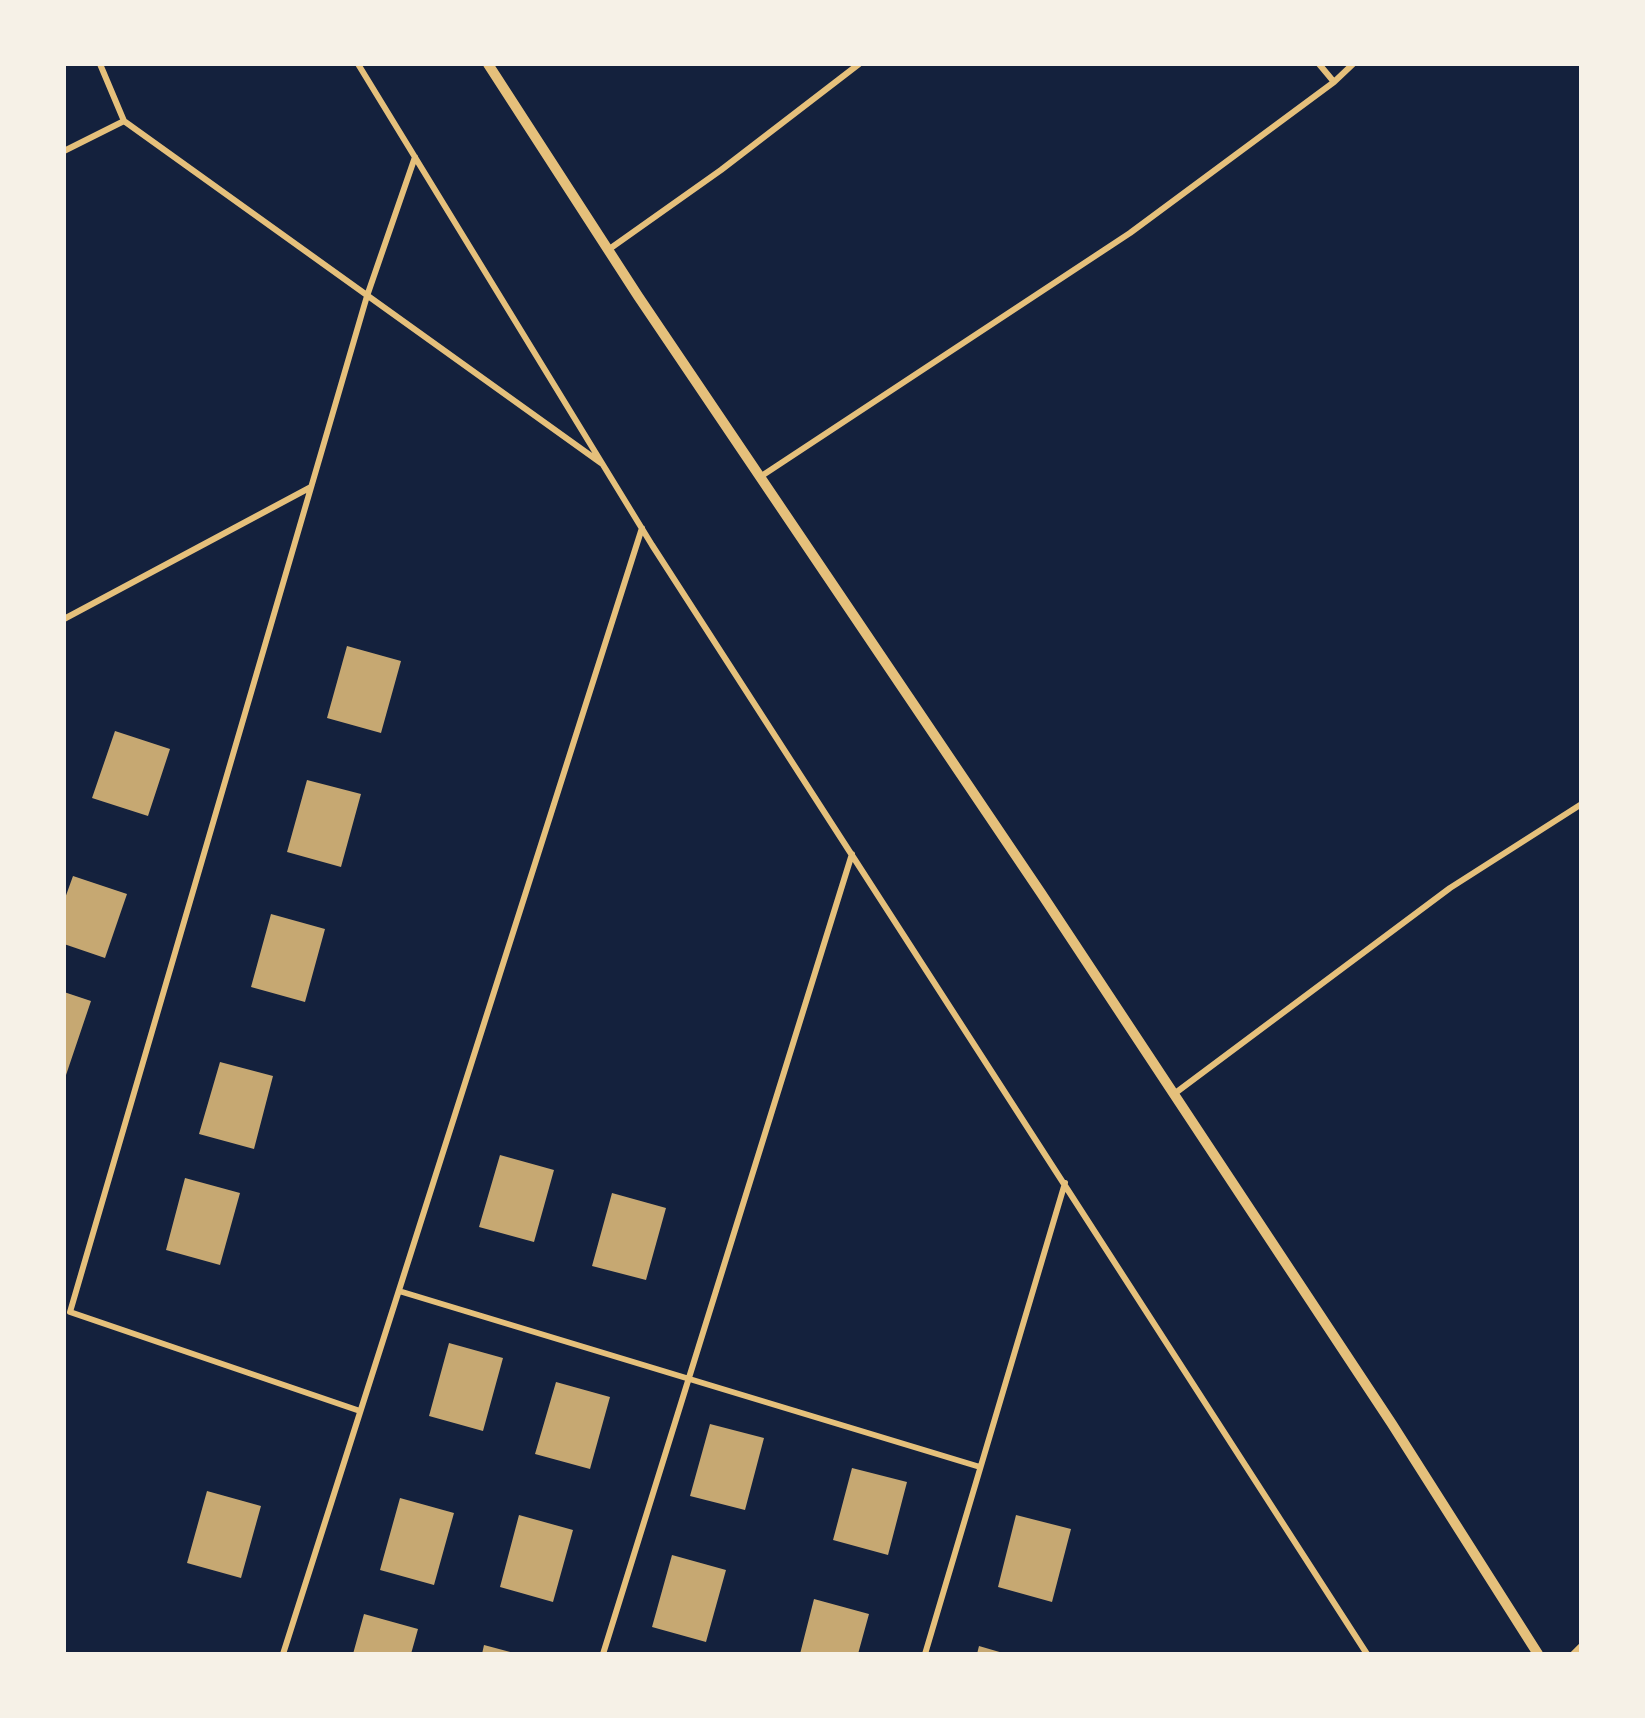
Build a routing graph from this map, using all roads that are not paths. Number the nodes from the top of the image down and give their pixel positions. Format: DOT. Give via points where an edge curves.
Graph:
graph roads {
  1 [pos="100,64"];
  2 [pos="358,64"];
  3 [pos="488,64"];
  4 [pos="859,64"];
  5 [pos="1319,64"];
  6 [pos="1353,64"];
  7 [pos="1334,82"];
  8 [pos="124,121"];
  9 [pos="64,151"];
  10 [pos="415,157"];
  11 [pos="608,250"];
  12 [pos="367,296"];
  13 [pos="604,465"];
  14 [pos="760,477"];
  15 [pos="311,487"];
  16 [pos="642,528"];
  17 [pos="64,619"];
  18 [pos="1581,805"];
  19 [pos="852,854"];
  20 [pos="1174,1094"];
  21 [pos="1065,1183"];
  22 [pos="399,1291"];
  23 [pos="67,1311"];
  24 [pos="688,1380"];
  25 [pos="360,1411"];
  26 [pos="980,1467"];
  27 [pos="1581,1647"];
  28 [pos="283,1653"];
  29 [pos="603,1653"];
  30 [pos="925,1653"];
  31 [pos="1367,1653"];
  32 [pos="1538,1653"];
  33 [pos="1573,1653"];
  1 -- 8 [label="street"];
  2 -- 10 [label="street"];
  3 -- 11 [label="street"];
  4 -- 11 [label="street" via="721,170"];
  5 -- 7 [label="street"];
  6 -- 7 [label="street"];
  7 -- 14 [label="street" via="1130,233"];
  8 -- 9 [label="street"];
  8 -- 12 [label="street"];
  10 -- 12 [label="street"];
  10 -- 13 [label="street"];
  11 -- 14 [label="street"];
  12 -- 13 [label="street"];
  12 -- 15 [label="street"];
  13 -- 16 [label="street"];
  14 -- 20 [label="street"];
  15 -- 17 [label="street"];
  15 -- 23 [label="street"];
  16 -- 19 [label="street"];
  16 -- 22 [label="street"];
  18 -- 20 [label="street" via="1449,888"];
  19 -- 21 [label="street"];
  19 -- 24 [label="street"];
  20 -- 32 [label="street"];
  21 -- 26 [label="street"];
  21 -- 31 [label="street"];
  22 -- 24 [label="street"];
  22 -- 25 [label="street"];
  23 -- 25 [label="street"];
  24 -- 26 [label="street"];
  24 -- 29 [label="street"];
  25 -- 28 [label="street"];
  26 -- 30 [label="street"];
  27 -- 33 [label="street"];
}
